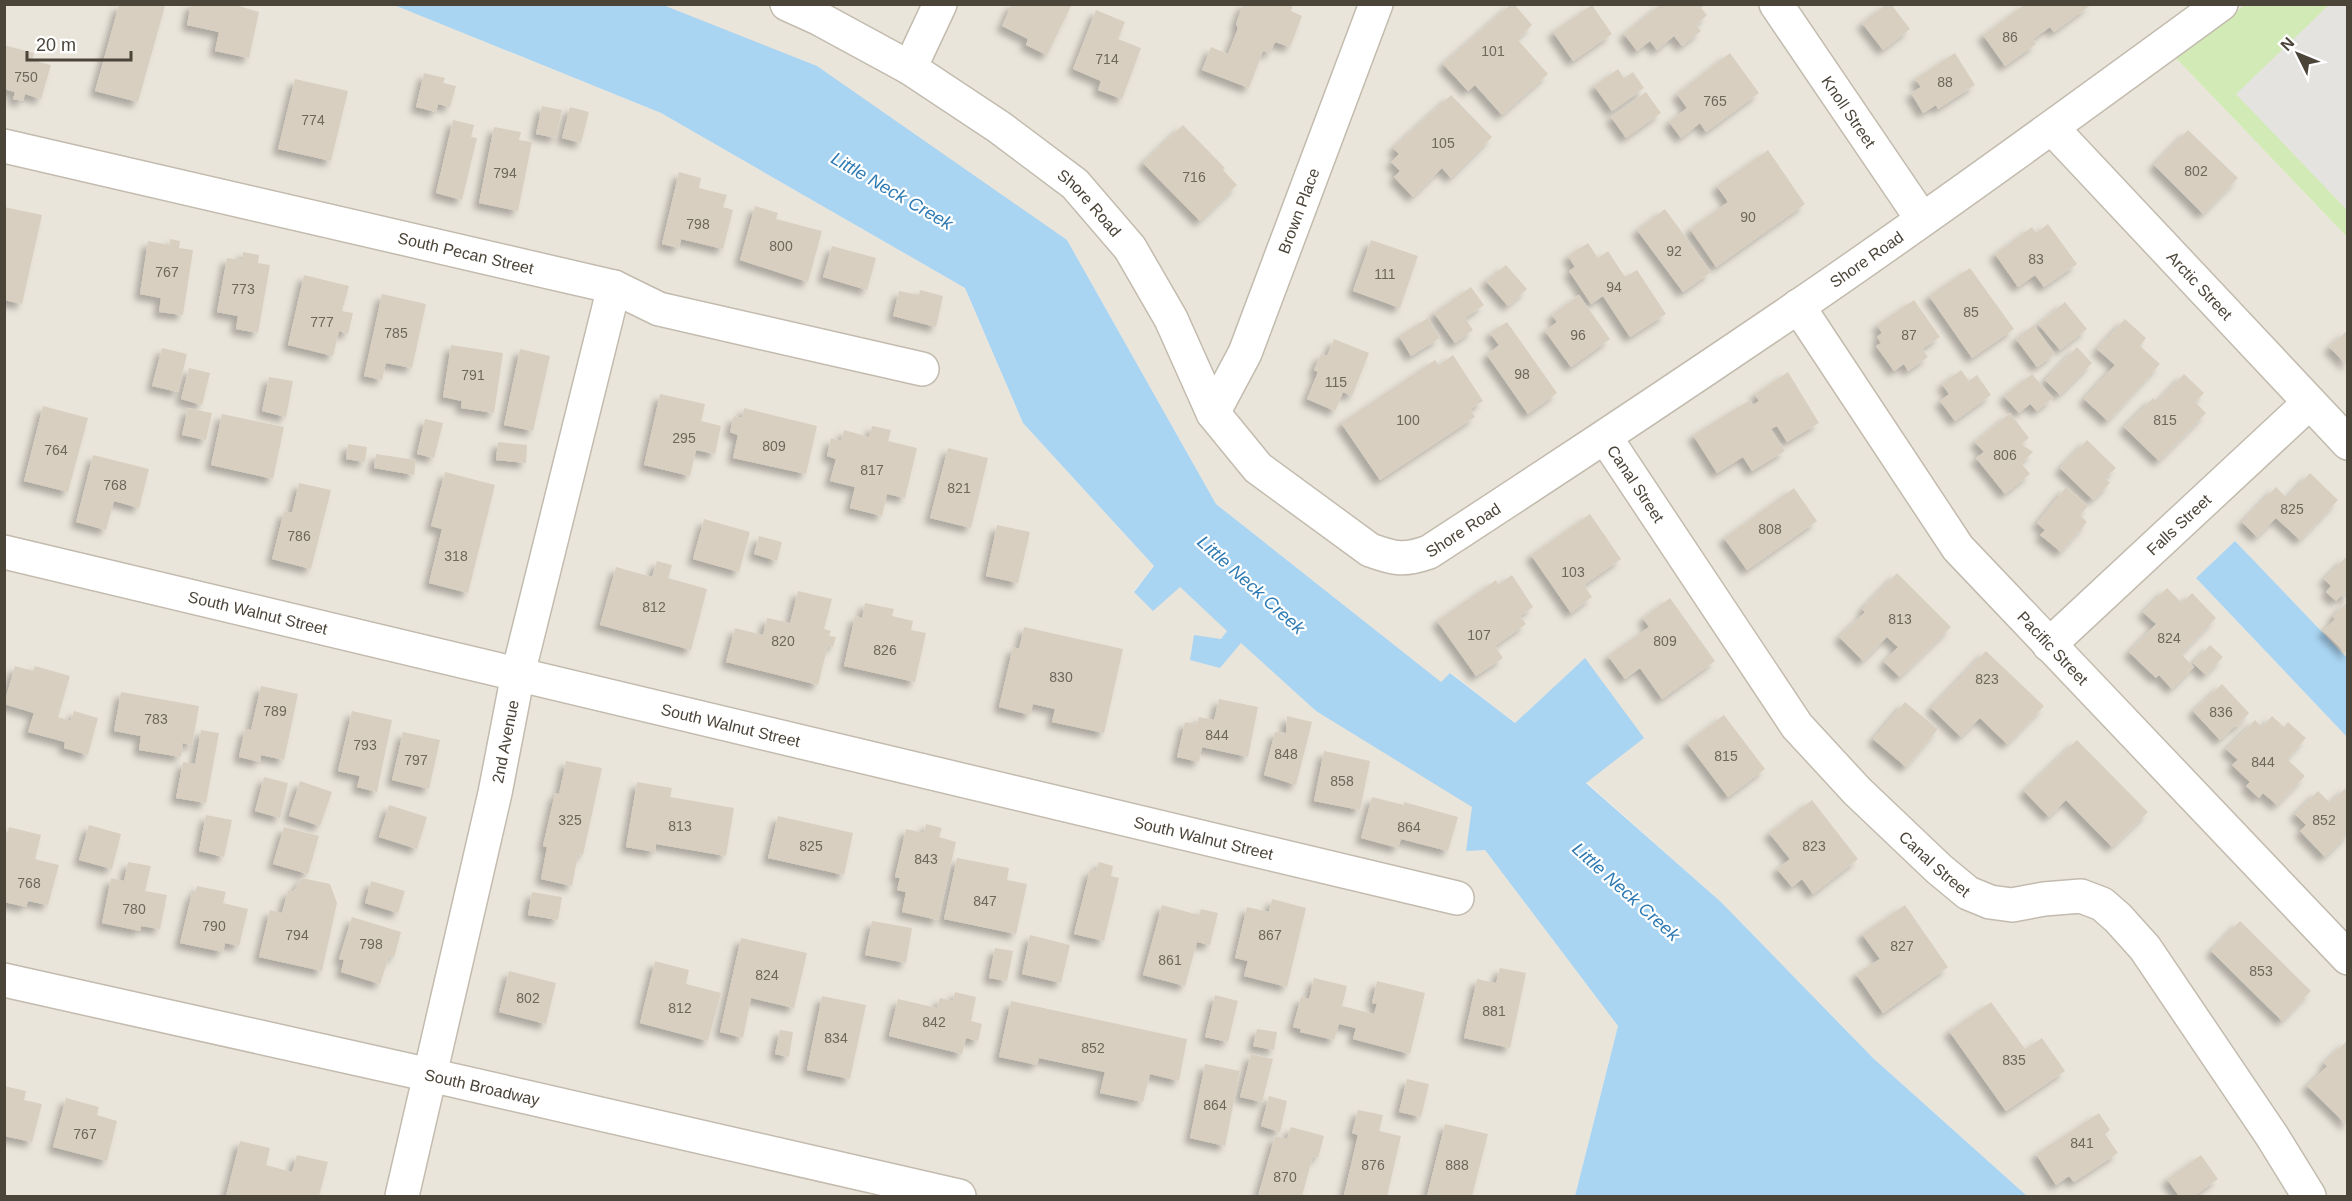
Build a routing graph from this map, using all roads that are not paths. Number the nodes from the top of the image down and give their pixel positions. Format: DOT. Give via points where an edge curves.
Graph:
graph roads {
  1 [pos="787,4"];
  2 [pos="940,4"];
  3 [pos="1376,4"];
  4 [pos="1776,4"];
  5 [pos="2221,4"];
  6 [pos="910,68"];
  7 [pos="2052,128"];
  8 [pos="4,146"];
  9 [pos="1922,219"];
  10 [pos="614,287"];
  11 [pos="1798,306"];
  12 [pos="922,369"];
  13 [pos="2309,403"];
  14 [pos="1213,413"];
  15 [pos="1605,437"];
  16 [pos="2348,443"];
  17 [pos="4,552"];
  18 [pos="2049,645"];
  19 [pos="518,674"];
  20 [pos="1457,898"];
  21 [pos="2348,957"];
  22 [pos="4,980"];
  23 [pos="430,1075"];
  24 [pos="402,1197"];
  25 [pos="959,1197"];
  26 [pos="2309,1197"];
  1 -- 6 [label="street, Shore Road"];
  2 -- 6 [label="street"];
  3 -- 14 [label="street, Brown Place" via="1245,353"];
  4 -- 9 [label="street, Knoll Street"];
  5 -- 7 [label="street, Shore Road"];
  6 -- 14 [label="street, Shore Road" via="1075,184 1130,248 1171,319"];
  7 -- 9 [label="street, Shore Road"];
  7 -- 13 [label="street, Arctic Street"];
  8 -- 10 [label="street, South Pecan Street"];
  9 -- 11 [label="street, Shore Road"];
  10 -- 12 [label="street, South Pecan Street" via="659,309"];
  10 -- 19 [label="street, 2nd Avenue"];
  11 -- 15 [label="street, Shore Road"];
  11 -- 18 [label="street, Pacific Street" via="1958,548"];
  13 -- 16 [label="street, Arctic Street"];
  13 -- 18 [label="street, Falls Street"];
  14 -- 15 [label="street, Shore Road" via="1258,468 1286,489 1370,550 1410,559 1429,552"];
  15 -- 26 [label="street, Canal Street" via="1804,734 1857,791 1968,893 2012,905 2081,896 2102,904 2118,918 2145,948"];
  17 -- 19 [label="street, South Walnut Street"];
  18 -- 21 [label="street, Pacific Street"];
  19 -- 20 [label="street, South Walnut Street"];
  19 -- 23 [label="street, 2nd Avenue" via="495,793"];
  22 -- 23 [label="street, South Broadway"];
  23 -- 24 [label="street, 2nd Avenue"];
  23 -- 25 [label="street, South Broadway"];
}
